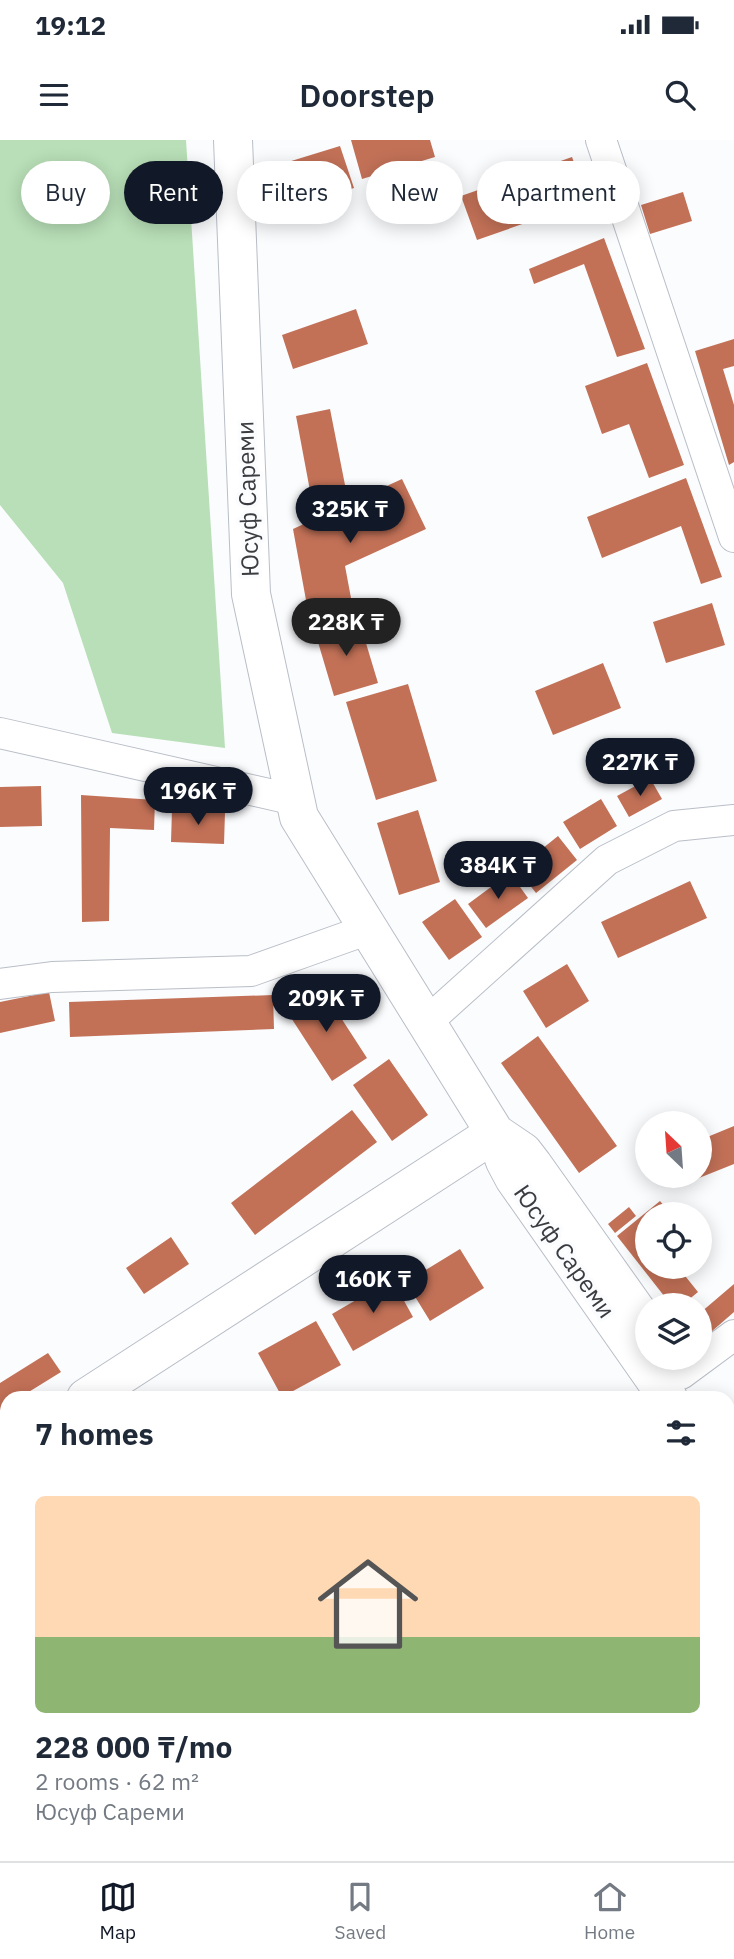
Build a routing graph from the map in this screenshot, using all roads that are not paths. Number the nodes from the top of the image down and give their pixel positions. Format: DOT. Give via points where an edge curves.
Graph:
graph roads {
  1 [pos="233,140"];
  2 [pos="601,140"];
  3 [pos="734,537"];
  4 [pos="0,733"];
  5 [pos="295,800"];
  6 [pos="734,820"];
  7 [pos="369,929"];
  8 [pos="0,984"];
  9 [pos="426,1023"];
  10 [pos="495,1133"];
  11 [pos="635,1309"];
  12 [pos="734,1335"];
  13 [pos="670,1386"];
  14 [pos="97,1391"];
  1 -- 5 [label="main road, Юсуф Сареми" via="251,594"];
  2 -- 3 [label="street"];
  4 -- 5 [label="street"];
  5 -- 7 [label="main road, Юсуф Сареми" via="299,817"];
  6 -- 9 [label="street" via="674,826 607,860"];
  7 -- 8 [label="street" via="251,971 52,977"];
  7 -- 9 [label="main road, Юсуф Сареми"];
  9 -- 10 [label="main road, Юсуф Сареми"];
  10 -- 11 [label="main road, Юсуф Сареми" via="523,1152"];
  10 -- 13 [label="main road, Юсуф Сареми" via="514,1178"];
  10 -- 14 [label="main road"];
  12 -- 13 [label="street"];
}
